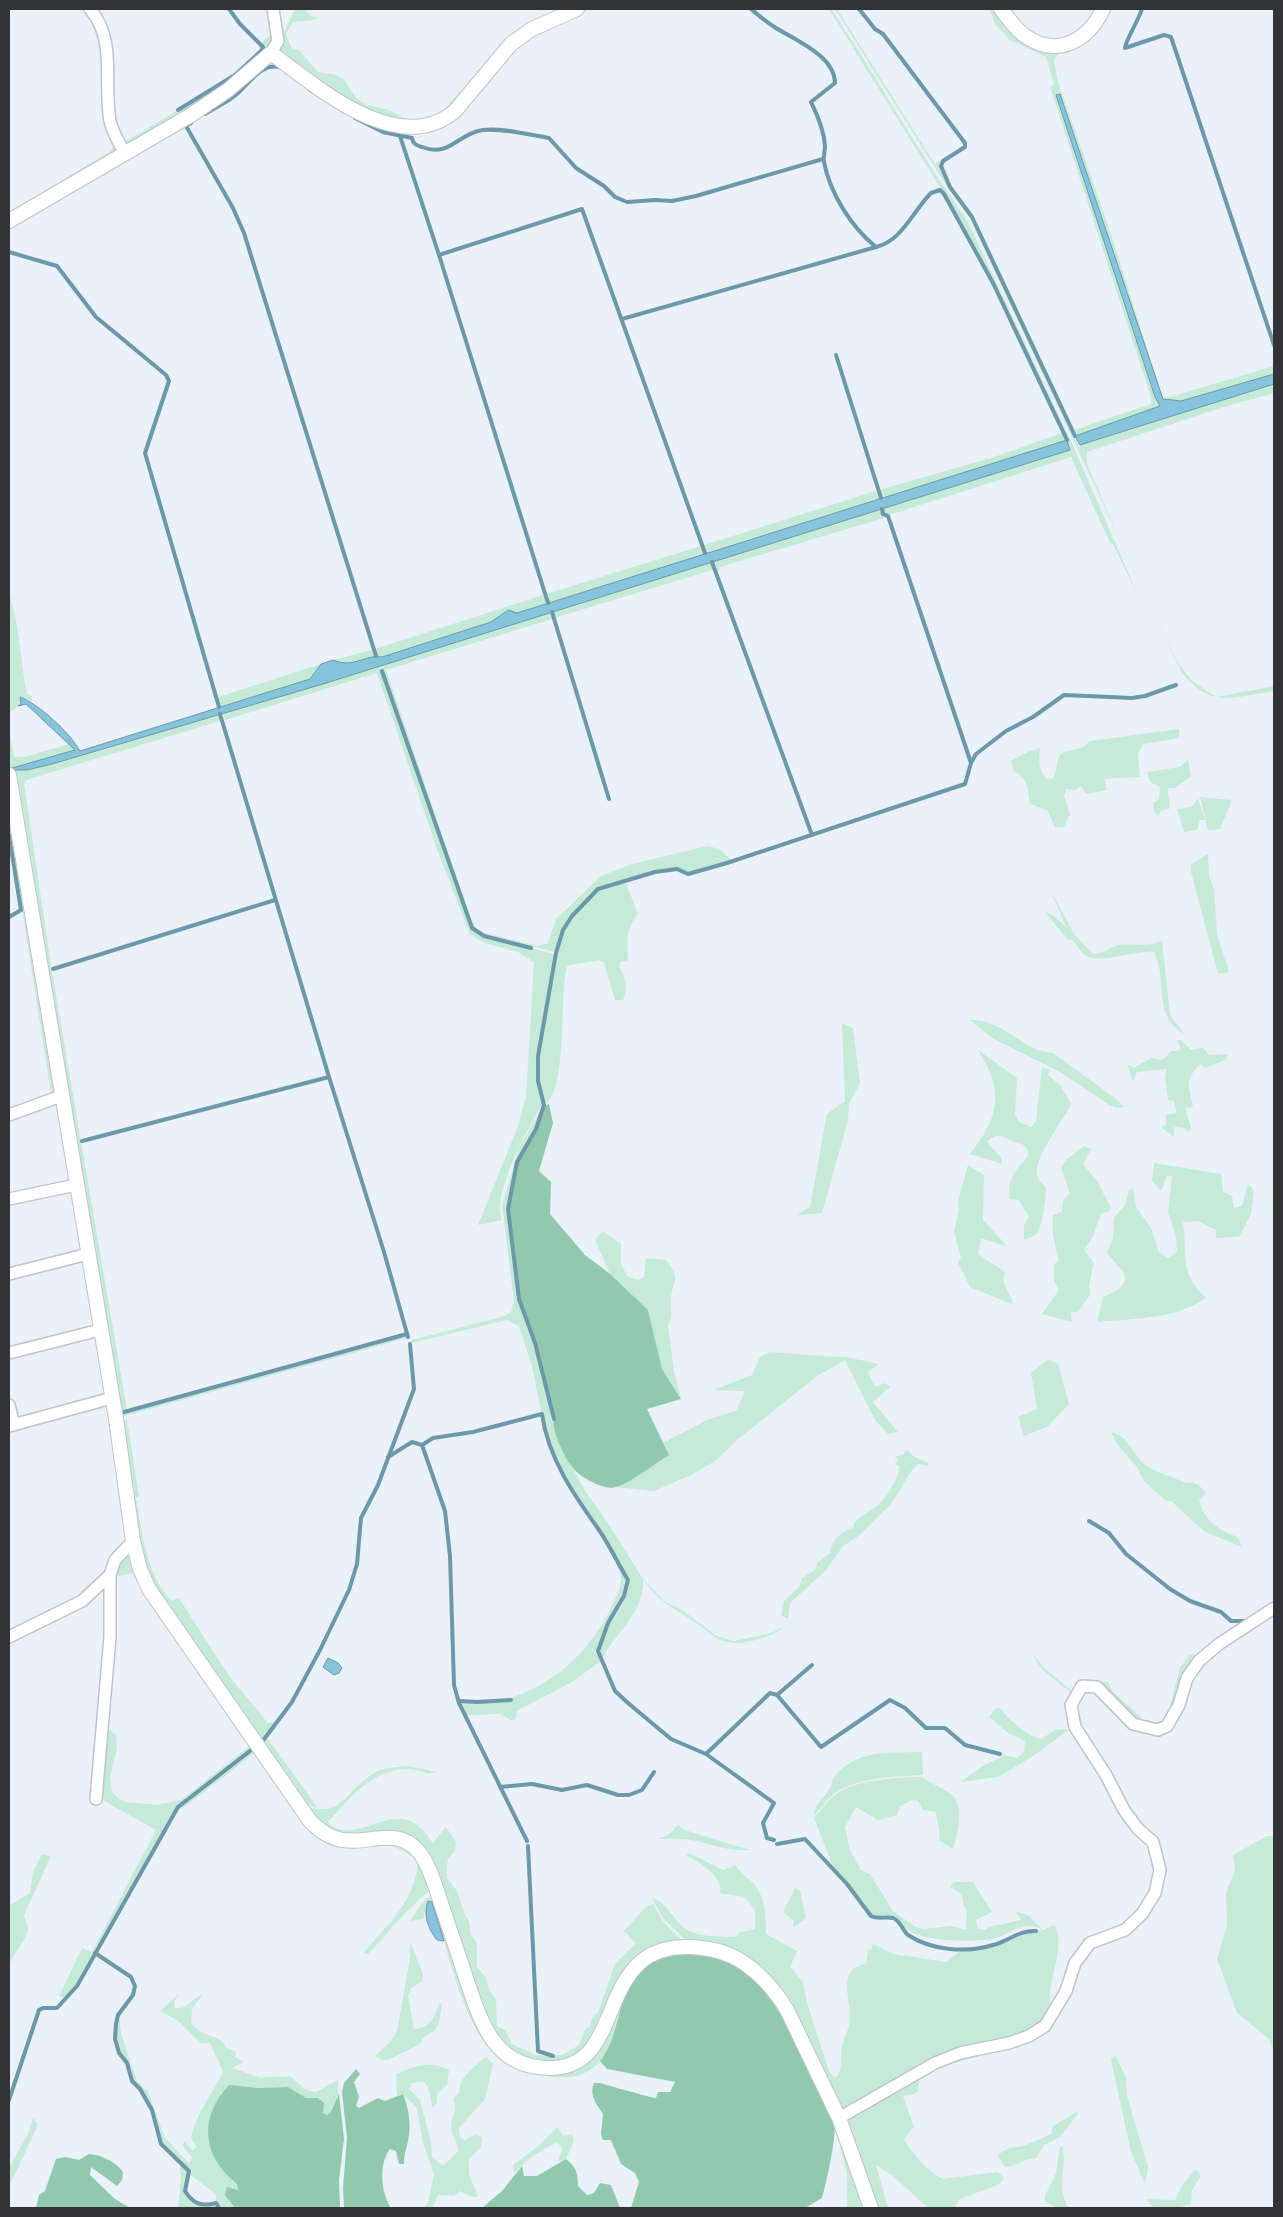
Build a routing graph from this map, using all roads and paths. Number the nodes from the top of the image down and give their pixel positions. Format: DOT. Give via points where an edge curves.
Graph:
graph roads {
  1 [pos="90,9"];
  2 [pos="273,9"];
  3 [pos="577,9"];
  4 [pos="1001,9"];
  5 [pos="1103,9"];
  6 [pos="271,52"];
  7 [pos="124,153"];
  8 [pos="9,221"];
  9 [pos="9,775"];
  10 [pos="61,1096"];
  11 [pos="9,1115"];
  12 [pos="76,1185"];
  13 [pos="9,1198"];
  14 [pos="88,1254"];
  15 [pos="9,1274"];
  16 [pos="100,1330"];
  17 [pos="9,1353"];
  18 [pos="112,1398"];
  19 [pos="9,1405"];
  20 [pos="11,1426"];
  21 [pos="133,1541"];
  22 [pos="110,1575"];
  23 [pos="1274,1608"];
  24 [pos="9,1638"];
  25 [pos="96,1799"];
  26 [pos="839,2118"];
  27 [pos="871,2208"];
  1 -- 7 [label="street" via="101,24 105,37 110,124"];
  2 -- 6 [label="street" via="278,40"];
  3 -- 6 [label="street" via="532,29 516,40 502,52 455,111 436,124 425,127 384,122 344,104 315,87"];
  4 -- 5 [label="street" via="1024,35 1052,47 1076,41 1094,24"];
  6 -- 7 [label="street" via="228,90"];
  7 -- 8 [label="street"];
  9 -- 10 [label="street"];
  10 -- 11 [label="street"];
  10 -- 12 [label="street"];
  12 -- 13 [label="street"];
  12 -- 14 [label="street"];
  14 -- 15 [label="street"];
  14 -- 16 [label="street"];
  16 -- 17 [label="street"];
  16 -- 18 [label="street"];
  18 -- 20 [label="street"];
  18 -- 21 [label="street"];
  19 -- 20 [label="street"];
  21 -- 22 [label="street" via="115,1560"];
  21 -- 26 [label="street" via="149,1588 310,1821 321,1832 338,1840 394,1837 420,1852 482,2024 505,2054 542,2068 576,2063 592,2051 622,1985 639,1962 653,1953 674,1947 713,1949 750,1967 780,1998"];
  22 -- 24 [label="street" via="82,1601"];
  22 -- 25 [label="street" via="110,1637"];
  23 -- 26 [label="street" via="1199,1661 1187,1678 1179,1705 1167,1726 1158,1730 1133,1724 1098,1687 1082,1686 1073,1697 1070,1705 1075,1727 1124,1810 1153,1842 1160,1870 1155,1893 1142,1914 1126,1930 1090,1943 1075,1962 1066,1991 1045,2026 1009,2043 960,2053 935,2063"];
  26 -- 27 [label="street"];
}
